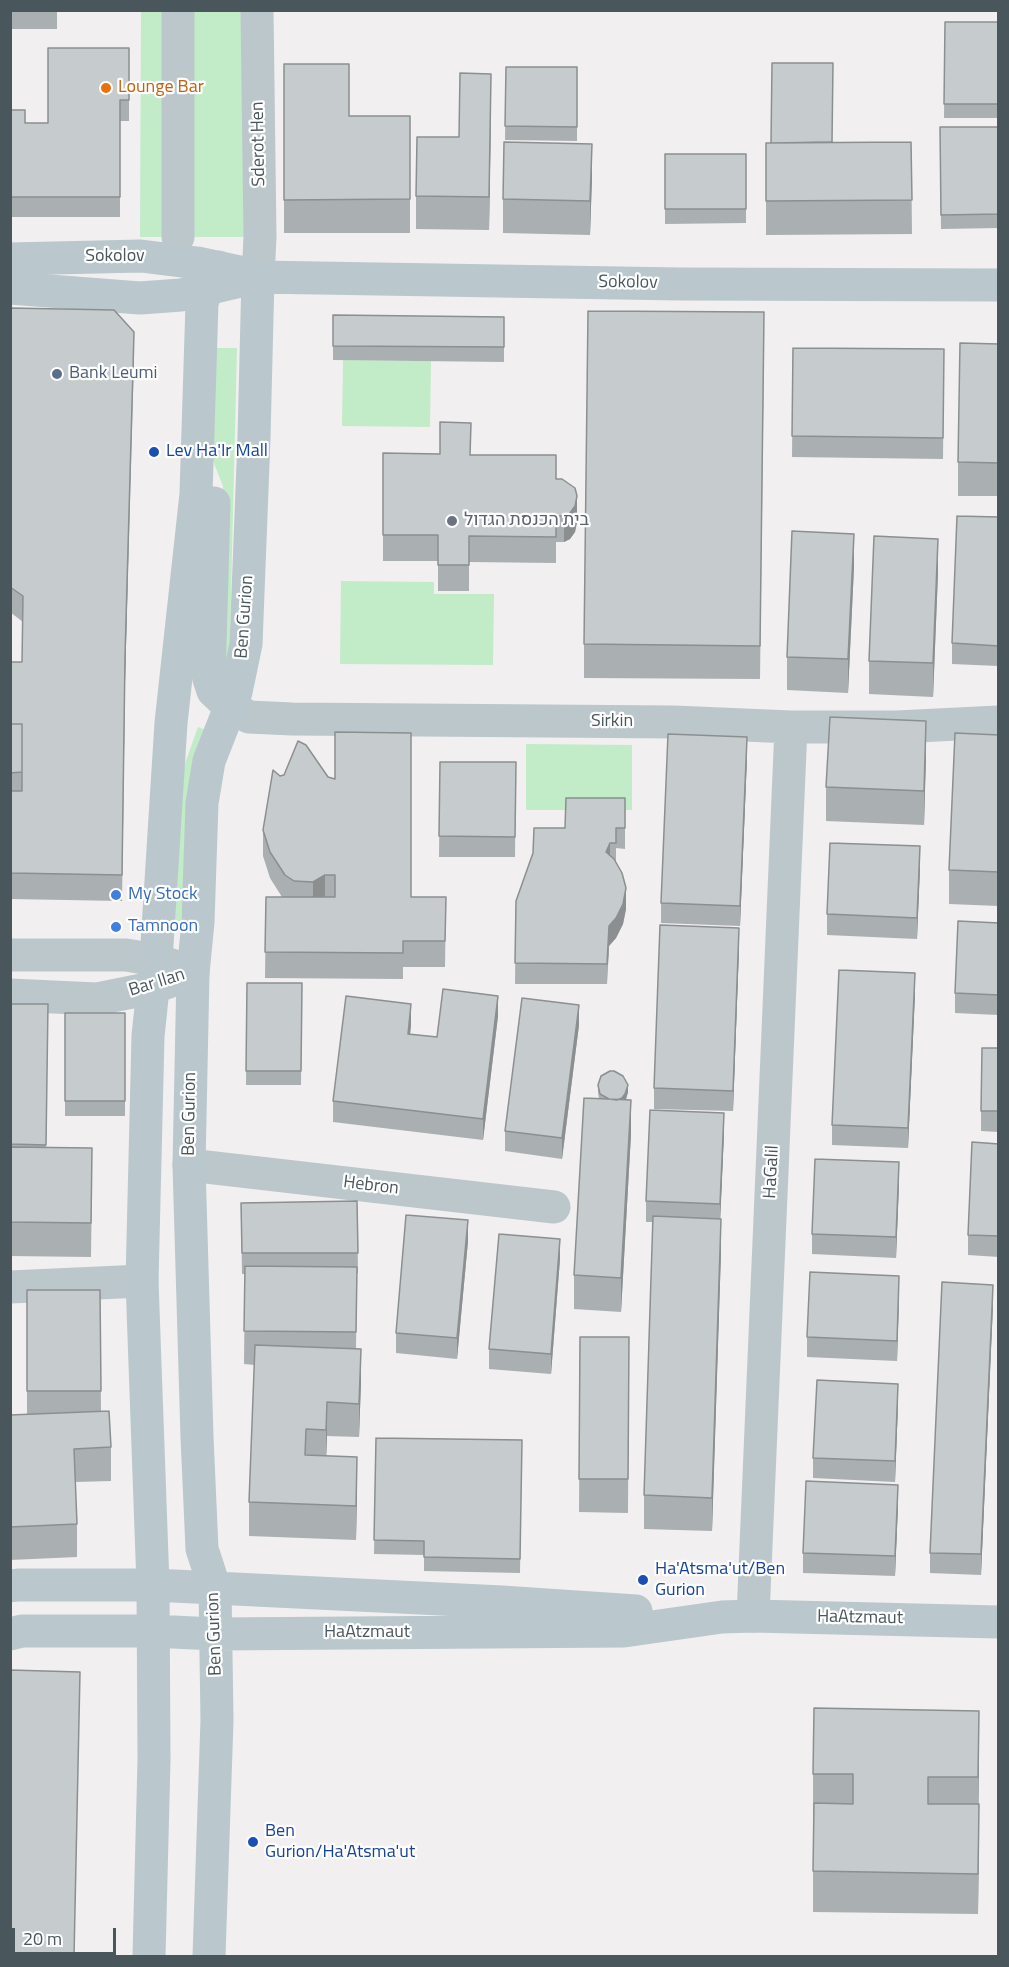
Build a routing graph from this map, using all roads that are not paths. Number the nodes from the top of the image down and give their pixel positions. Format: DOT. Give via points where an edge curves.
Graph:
graph roads {
  1 [pos="178,10"];
  2 [pos="257,10"];
  3 [pos="178,237"];
  4 [pos="10,259"];
  5 [pos="258,277"];
  6 [pos="999,285"];
  7 [pos="10,288"];
  8 [pos="209,292"];
  9 [pos="198,464"];
  10 [pos="229,706"];
  11 [pos="999,722"];
  12 [pos="791,727"];
  13 [pos="10,955"];
  14 [pos="193,973"];
  15 [pos="154,974"];
  16 [pos="10,995"];
  17 [pos="189,1165"];
  18 [pos="554,1207"];
  19 [pos="142,1281"];
  20 [pos="10,1287"];
  21 [pos="153,1585"];
  22 [pos="10,1586"];
  23 [pos="215,1589"];
  24 [pos="737,1616"];
  25 [pos="999,1622"];
  26 [pos="152,1631"];
  27 [pos="10,1634"];
  28 [pos="215,1634"];
  29 [pos="149,1956"];
  30 [pos="209,1956"];
  1 -- 3 [label="street"];
  2 -- 5 [label="street, Sderot Hen"];
  4 -- 8 [label="street, Sokolov" via="141,256"];
  5 -- 6 [label="street, Sokolov"];
  5 -- 8 [label="street, Sokolov"];
  5 -- 10 [label="street, Ben Gurion" via="246,644 236,692"];
  7 -- 8 [label="street, Sokolov" via="140,298 188,311"];
  8 -- 9 [label="street"];
  9 -- 10 [label="street" via="214,493 209,679 213,692"];
  9 -- 15 [label="street" via="171,723"];
  10 -- 12 [label="street, Sirkin" via="249,717 292,719 674,722"];
  10 -- 14 [label="street, Ben Gurion" via="209,761 202,803"];
  11 -- 12 [label="street, Sirkin"];
  12 -- 24 [label="street, HaGalil"];
  13 -- 15 [label="street, Bar Ilan" via="126,956"];
  14 -- 15 [label="street, Bar Ilan"];
  14 -- 17 [label="street, Ben Gurion"];
  15 -- 16 [label="street, Bar Ilan" via="97,999"];
  15 -- 19 [label="street" via="148,1036"];
  17 -- 18 [label="street, Hebron"];
  17 -- 23 [label="street, Ben Gurion" via="202,1549"];
  19 -- 20 [label="street"];
  19 -- 21 [label="street"];
  21 -- 22 [label="street, HaAtzmaut"];
  21 -- 23 [label="street, HaAtzmaut"];
  21 -- 26 [label="street"];
  23 -- 24 [label="street, HaAtzmaut"];
  23 -- 28 [label="street, Ben Gurion"];
  24 -- 25 [label="street, HaAtzmaut"];
  24 -- 28 [label="street, HaAtzmaut" via="624,1631"];
  26 -- 27 [label="street, HaAtzmaut"];
  26 -- 28 [label="street, HaAtzmaut"];
  26 -- 29 [label="street" via="154,1760"];
  28 -- 30 [label="street, Ben Gurion" via="217,1731"];
}
